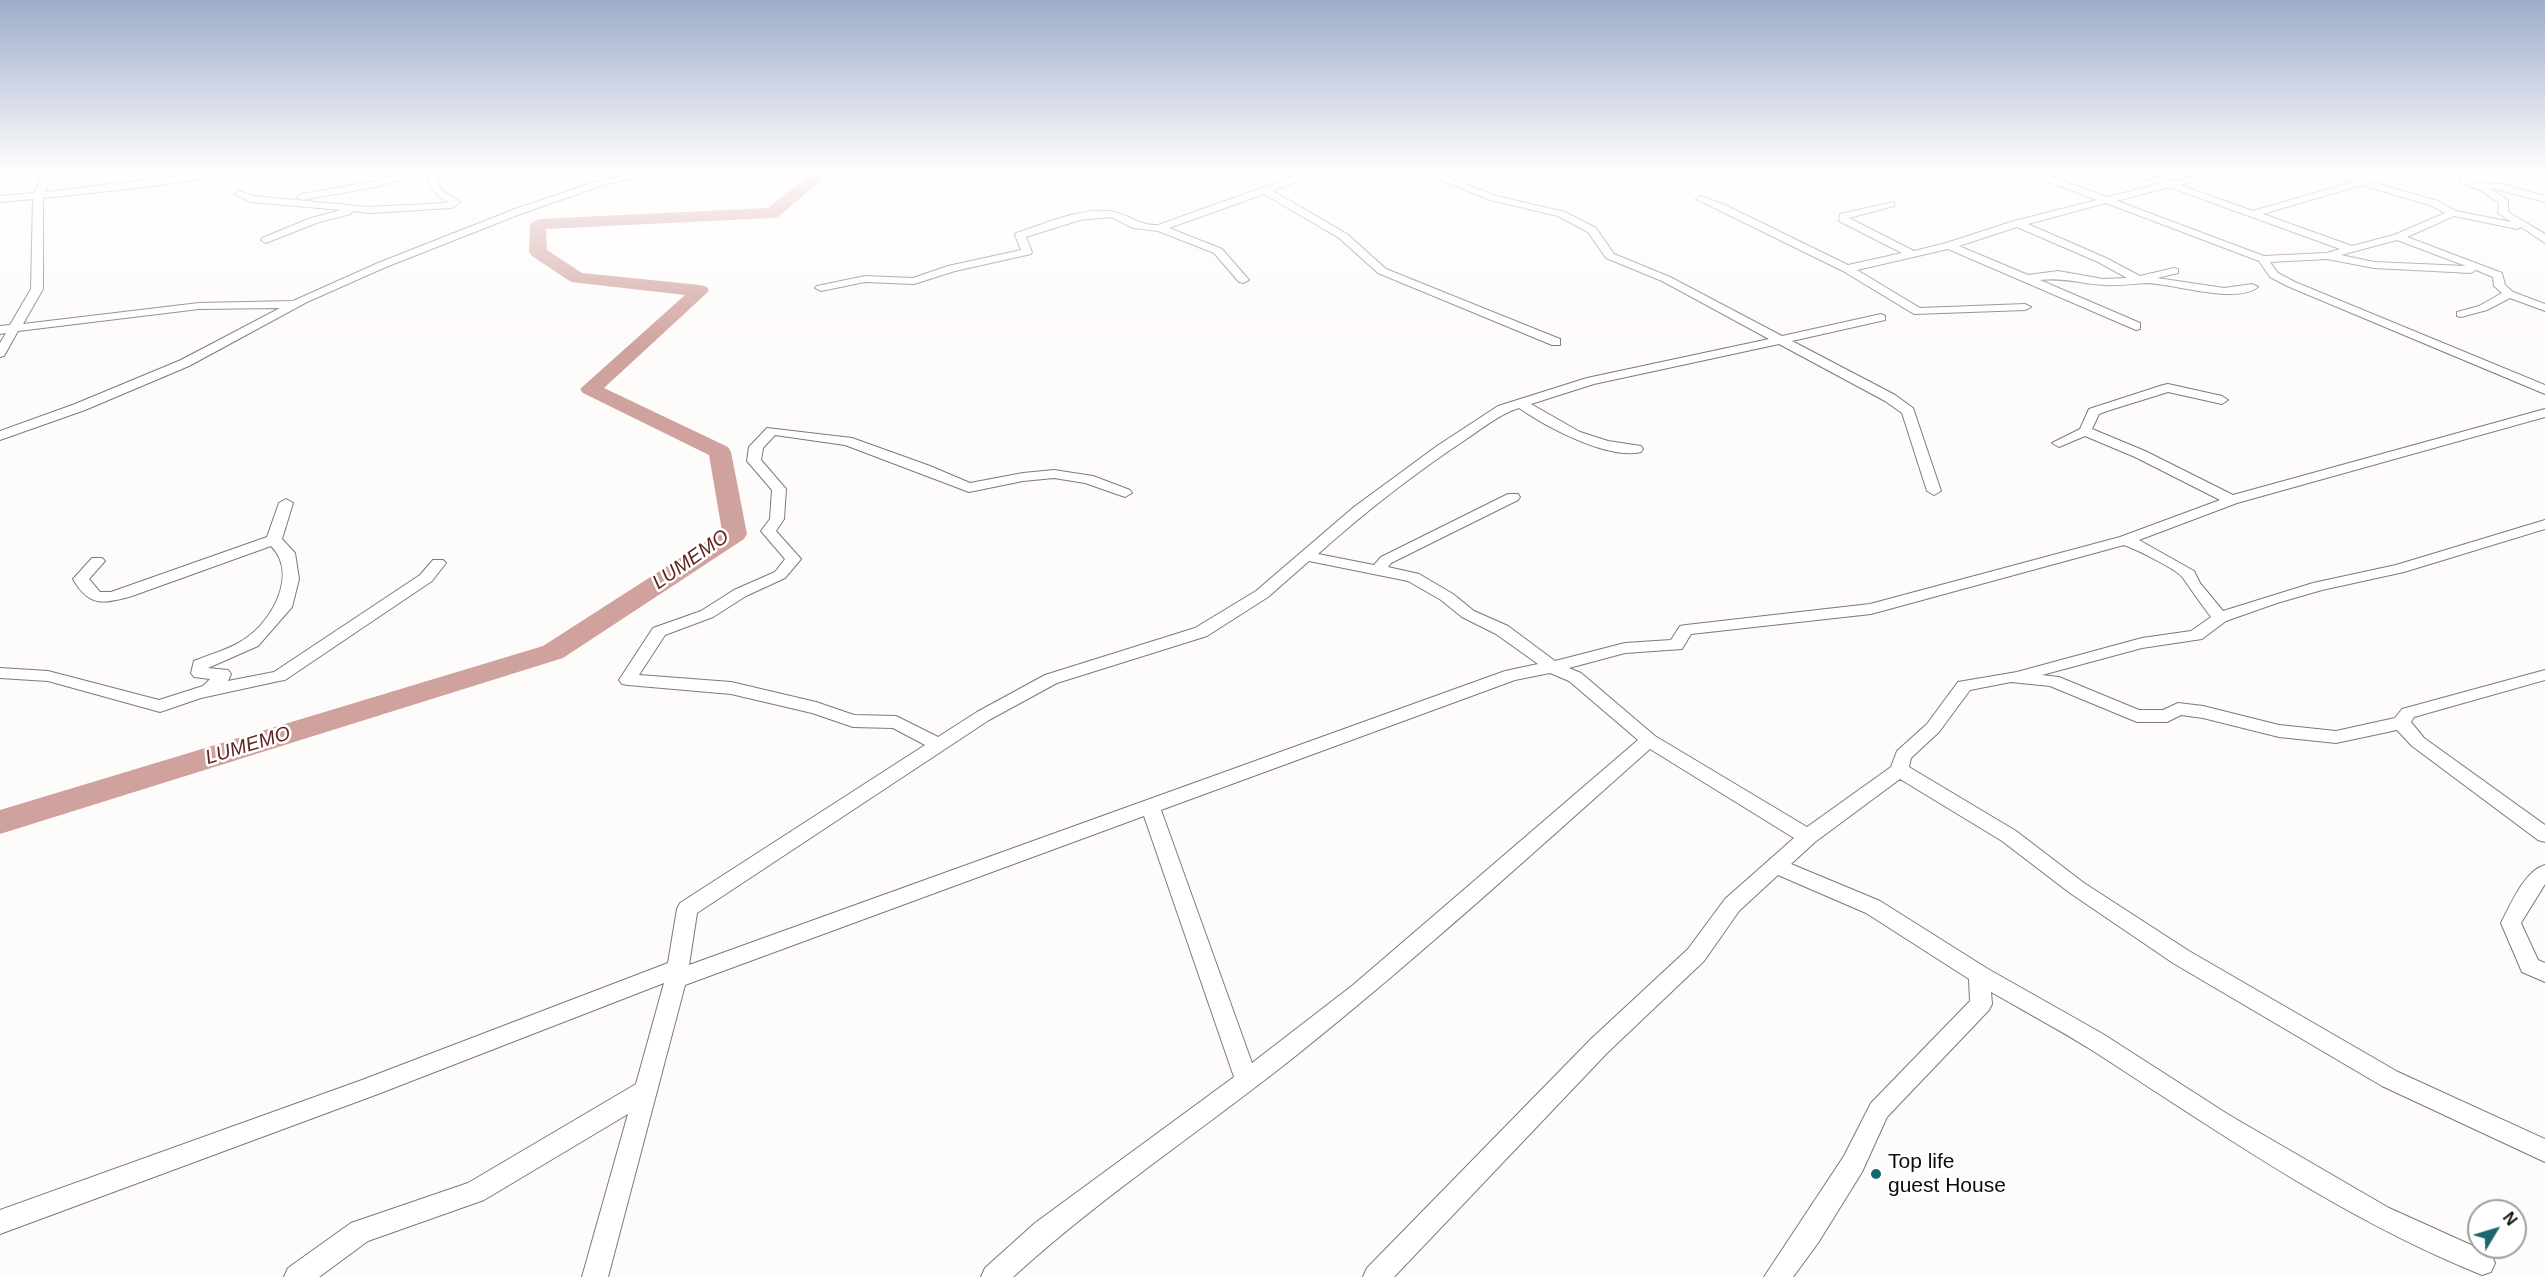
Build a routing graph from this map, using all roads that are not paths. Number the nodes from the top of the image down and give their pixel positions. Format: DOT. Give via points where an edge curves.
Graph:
graph roads {
  1 [pos="38,230"];
  2 [pos="294,230"];
  3 [pos="472,230"];
  4 [pos="1040,230"];
  5 [pos="1163,230"];
  6 [pos="1332,230"];
  7 [pos="1591,230"];
  8 [pos="1767,230"];
  9 [pos="1864,230"];
  10 [pos="1998,230"];
  11 [pos="2033,230"];
  12 [pos="2183,230"];
  13 [pos="2299,230"];
  14 [pos="2415,230"];
  15 [pos="2534,230"];
  16 [pos="2398,237"];
  17 [pos="266,240"];
  18 [pos="2545,240"];
  19 [pos="1949,246"];
  20 [pos="2350,249"];
  21 [pos="1912,254"];
  22 [pos="2327,256"];
  23 [pos="2263,259"];
  24 [pos="1847,269"];
  25 [pos="2174,271"];
  26 [pos="2487,271"];
  27 [pos="2027,278"];
  28 [pos="2137,279"];
  29 [pos="1243,280"];
  30 [pos="2252,286"];
  31 [pos="821,288"];
  32 [pos="2510,294"];
  33 [pos="296,304"];
  34 [pos="2025,307"];
  35 [pos="2545,308"];
  36 [pos="2461,314"];
  37 [pos="1881,318"];
  38 [pos="2136,326"];
  39 [pos="17,327"];
  40 [pos="0,330"];
  41 [pos="1783,341"];
  42 [pos="1556,342"];
  43 [pos="0,353"];
  44 [pos="2545,390"];
  45 [pos="2222,400"];
  46 [pos="1521,403"];
  47 [pos="2545,413"];
  48 [pos="2085,430"];
  49 [pos="0,436"];
  50 [pos="2059,443"];
  51 [pos="1636,449"];
  52 [pos="1934,491"];
  53 [pos="1125,494"];
  54 [pos="1513,497"];
  55 [pos="2232,500"];
  56 [pos="286,503"];
  57 [pos="2545,524"];
  58 [pos="274,540"];
  59 [pos="2125,540"];
  60 [pos="1306,556"];
  61 [pos="97,561"];
  62 [pos="438,563"];
  63 [pos="1378,569"];
  64 [pos="2220,618"];
  65 [pos="1552,667"];
  66 [pos="0,673"];
  67 [pos="2545,675"];
  68 [pos="2011,677"];
  69 [pos="208,691"];
  70 [pos="2401,723"];
  71 [pos="1649,740"];
  72 [pos="938,745"];
  73 [pos="1899,770"];
  74 [pos="1150,806"];
  75 [pos="2545,835"];
  76 [pos="1808,837"];
  77 [pos="1776,866"];
  78 [pos="2545,872"];
  79 [pos="2545,973"];
  80 [pos="676,974"];
  81 [pos="1980,975"];
  82 [pos="1247,1081"];
  83 [pos="645,1091"];
  84 [pos="2545,1151"];
  85 [pos="0,1222"];
  86 [pos="2482,1263"];
  87 [pos="297,1277"];
  88 [pos="595,1277"];
  89 [pos="994,1277"];
  90 [pos="1376,1277"];
  91 [pos="1777,1277"];
  1 -- 39 [label="street" via="37,289"];
  2 -- 17 [label="street"];
  3 -- 33 [label="street"];
  4 -- 31 [label="street" via="1020,235 1027,252 952,268 914,281 865,279"];
  5 -- 29 [label="street" via="1218,251"];
  6 -- 42 [label="street" via="1382,271"];
  7 -- 41 [label="street" via="1610,256 1666,279"];
  8 -- 24 [label="street"];
  9 -- 21 [label="street"];
  10 -- 19 [label="street"];
  11 -- 28 [label="street"];
  12 -- 23 [label="street"];
  13 -- 20 [label="street"];
  14 -- 16 [label="street"];
  15 -- 18 [label="street"];
  16 -- 20 [label="street"];
  16 -- 26 [label="street"];
  19 -- 21 [label="street"];
  19 -- 27 [label="street"];
  20 -- 22 [label="street"];
  21 -- 24 [label="street"];
  22 -- 23 [label="street"];
  22 -- 26 [label="street" via="2374,265"];
  23 -- 44 [label="street" via="2274,275 2291,284"];
  24 -- 34 [label="street" via="1918,312"];
  25 -- 28 [label="street"];
  26 -- 32 [label="street" via="2498,275 2500,286"];
  27 -- 28 [label="street" via="2058,274 2103,282 2141,281"];
  27 -- 38 [label="street"];
  28 -- 30 [label="street" via="2224,291"];
  32 -- 35 [label="street"];
  32 -- 36 [label="street" via="2483,309"];
  33 -- 39 [label="street" via="207,305"];
  33 -- 49 [label="street" via="185,363"];
  37 -- 41 [label="street"];
  39 -- 40 [label="street"];
  39 -- 43 [label="street"];
  41 -- 46 [label="street" via="1591,381"];
  41 -- 52 [label="street" via="1908,411"];
  45 -- 48 [label="street" via="2168,388 2094,412"];
  46 -- 51 [label="street" via="1540,418 1611,448"];
  46 -- 60 [label="street" via="1503,409 1442,448 1359,510"];
  47 -- 55 [label="street"];
  48 -- 50 [label="street"];
  48 -- 55 [label="street"];
  53 -- 72 [label="street" via="1088,479 1054,474 969,488 847,441 784,432 772,431 756,447 754,461 778,489 777,519 768,531 793,559 780,575 707,614 659,632 628,680 732,688 816,708 853,722 896,722"];
  54 -- 63 [label="street" via="1386,560"];
  55 -- 59 [label="street"];
  56 -- 58 [label="street"];
  57 -- 64 [label="street" via="2399,569 2319,586"];
  58 -- 61 [label="street" via="102,599 87,592 81,579"];
  58 -- 69 [label="street" via="287,553 291,579 284,607 252,642 200,665 200,673 222,675"];
  59 -- 64 [label="street" via="2189,574"];
  59 -- 65 [label="street" via="1871,609 1686,630 1676,645 1624,648"];
  60 -- 63 [label="street"];
  60 -- 72 [label="street" via="1262,594 1201,632 1051,679"];
  62 -- 69 [label="street" via="426,578 279,676"];
  63 -- 65 [label="street" via="1413,577 1467,614 1502,630"];
  64 -- 68 [label="street" via="2196,636 2142,643"];
  65 -- 71 [label="street" via="1575,677"];
  65 -- 74 [label="street" via="1510,675"];
  66 -- 69 [label="street" via="48,676 160,706"];
  67 -- 70 [label="street" via="2408,713"];
  68 -- 70 [label="street" via="2053,681 2137,716 2167,716 2178,709 2279,731 2336,737"];
  68 -- 73 [label="street" via="1964,686 1933,728 1903,755"];
  70 -- 75 [label="street" via="2418,742"];
  71 -- 76 [label="street"];
  71 -- 82 [label="street" via="1361,991"];
  72 -- 80 [label="street" via="687,909"];
  73 -- 76 [label="street"];
  73 -- 84 [label="street" via="2009,836 2077,888 2200,968 2390,1079"];
  74 -- 80 [label="street"];
  74 -- 82 [label="street"];
  76 -- 77 [label="street"];
  77 -- 81 [label="street" via="1873,907"];
  77 -- 90 [label="street" via="1732,905 1696,956 1599,1046"];
  78 -- 79 [label="street" via="2511,923 2530,966"];
  80 -- 83 [label="street"];
  80 -- 85 [label="street"];
  81 -- 86 [label="street" via="2380,1216"];
  81 -- 91 [label="street" via="1981,1004 1879,1110 1853,1164"];
  82 -- 89 [label="street" via="1044,1232"];
  83 -- 87 [label="street" via="475,1192 360,1232"];
  83 -- 88 [label="street"];
}
